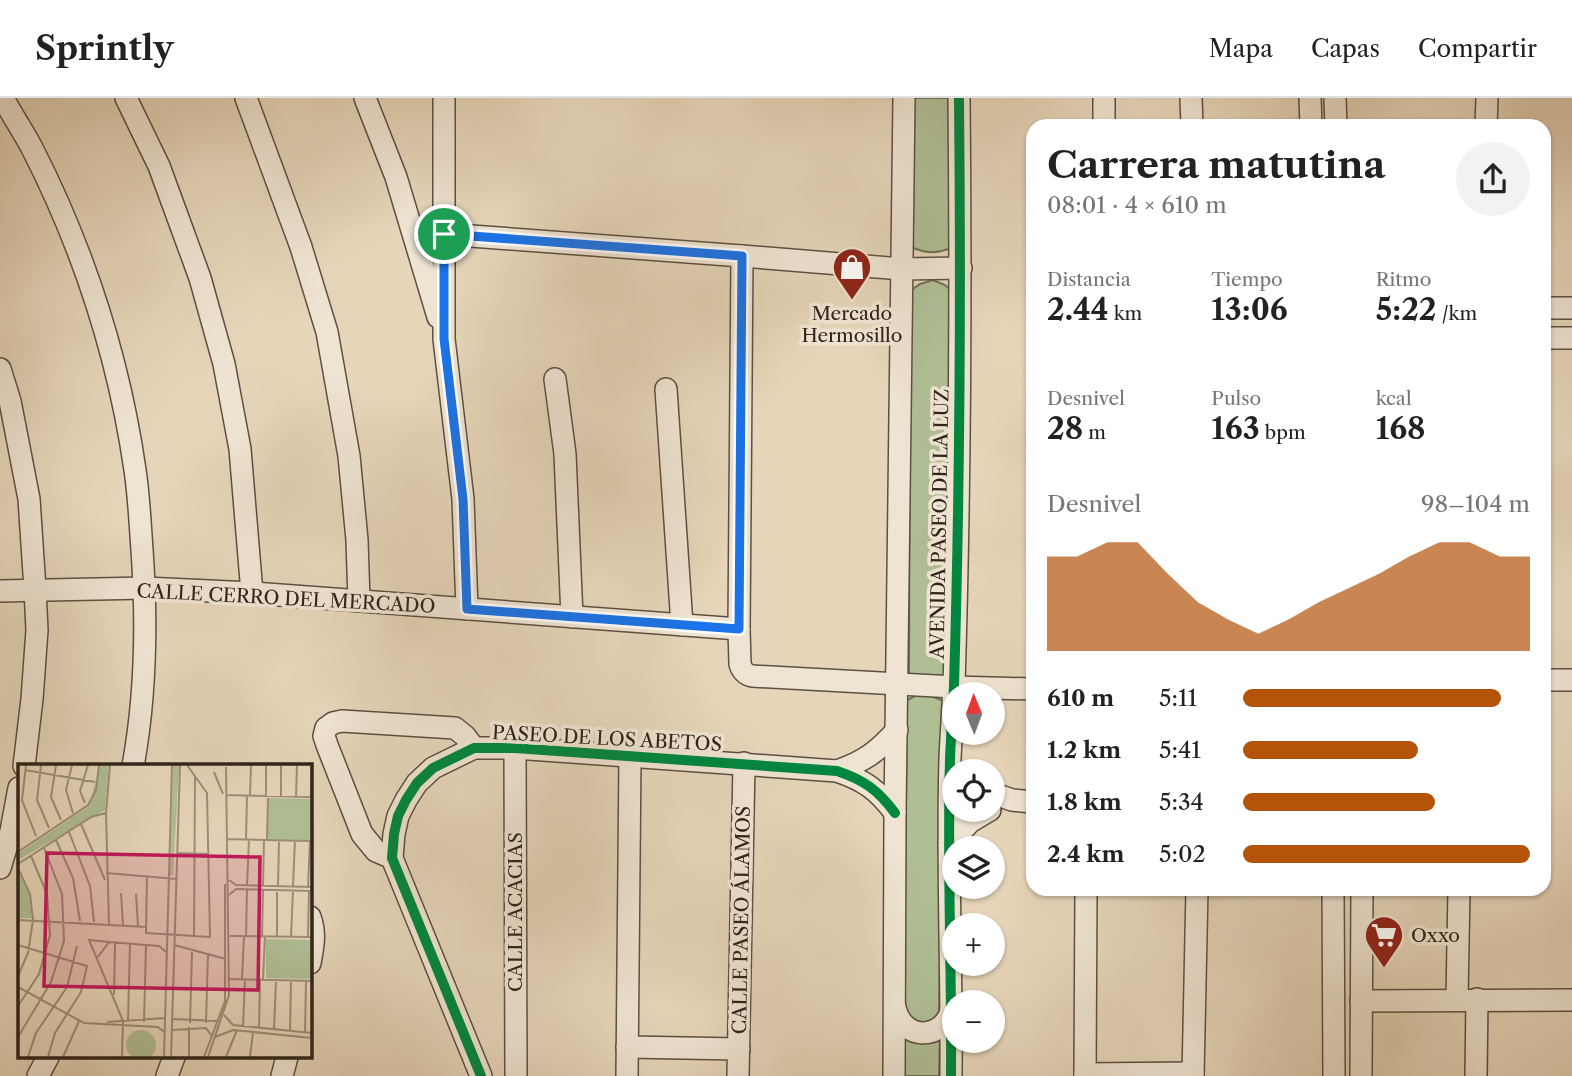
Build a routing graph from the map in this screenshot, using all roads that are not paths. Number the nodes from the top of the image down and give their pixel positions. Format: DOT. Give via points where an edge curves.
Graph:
graph roads {
  1 [pos="3,98"];
  2 [pos="126,98"];
  3 [pos="246,98"];
  4 [pos="365,98"];
  5 [pos="444,98"];
  6 [pos="904,98"];
  7 [pos="959,98"];
  8 [pos="1104,98"];
  9 [pos="1191,98"];
  10 [pos="1487,98"];
  11 [pos="1310,110"];
  12 [pos="1336,110"];
  13 [pos="1104,119"];
  14 [pos="1192,119"];
  15 [pos="1486,119"];
  16 [pos="444,234"];
  17 [pos="742,256"];
  18 [pos="961,268"];
  19 [pos="902,269"];
  20 [pos="1551,307"];
  21 [pos="1572,308"];
  22 [pos="1551,338"];
  23 [pos="1572,338"];
  24 [pos="444,339"];
  25 [pos="0,369"];
  26 [pos="555,379"];
  27 [pos="666,389"];
  28 [pos="35,589"];
  29 [pos="145,589"];
  30 [pos="0,591"];
  31 [pos="252,593"];
  32 [pos="359,601"];
  33 [pos="467,609"];
  34 [pos="572,617"];
  35 [pos="682,625"];
  36 [pos="739,629"];
  37 [pos="1551,680"];
  38 [pos="1572,680"];
  39 [pos="954,682"];
  40 [pos="897,684"];
  41 [pos="942,686"];
  42 [pos="1005,688"];
  43 [pos="1026,689"];
  44 [pos="897,730"];
  45 [pos="474,748"];
  46 [pos="515,748"];
  47 [pos="630,755"];
  48 [pos="744,763"];
  49 [pos="24,764"];
  50 [pos="133,764"];
  51 [pos="837,771"];
  52 [pos="18,794"];
  53 [pos="895,813"];
  54 [pos="969,822"];
  55 [pos="10,831"];
  56 [pos="957,836"];
  57 [pos="392,858"];
  58 [pos="0,868"];
  59 [pos="1086,896"];
  60 [pos="1198,896"];
  61 [pos="1333,896"];
  62 [pos="1362,896"];
  63 [pos="1460,896"];
  64 [pos="950,899"];
  65 [pos="312,922"];
  66 [pos="312,952"];
  67 [pos="952,990"];
  68 [pos="1467,999"];
  69 [pos="1361,1000"];
  70 [pos="1572,1000"];
  71 [pos="895,1007"];
  72 [pos="942,1026"];
  73 [pos="627,1047"];
  74 [pos="739,1049"];
  75 [pos="951,1053"];
  76 [pos="47,1058"];
  77 [pos="174,1058"];
  78 [pos="288,1058"];
  79 [pos="1193,1074"];
  80 [pos="1085,1075"];
  81 [pos="38,1076"];
  82 [pos="167,1076"];
  83 [pos="282,1076"];
  84 [pos="481,1076"];
  85 [pos="516,1076"];
  86 [pos="627,1076"];
  87 [pos="738,1076"];
  88 [pos="894,1076"];
  89 [pos="951,1076"];
  90 [pos="1334,1076"];
  91 [pos="1360,1076"];
  92 [pos="1476,1076"];
  1 -- 29 [label="street" via="32,148 100,314 136,472"];
  2 -- 31 [label="street" via="159,166 200,278 224,364 240,449"];
  3 -- 32 [label="street" via="327,332 349,456"];
  4 -- 24 [label="street" via="396,177"];
  5 -- 16 [label="street"];
  6 -- 19 [label="street, AVENIDA PASEO DE LA LUZ"];
  7 -- 18 [label="street, AVENIDA PASEO DE LA LUZ"];
  8 -- 13 [label="street"];
  9 -- 14 [label="street"];
  10 -- 15 [label="street"];
  11 -- 12 [label="street"];
  16 -- 17 [label="street"];
  16 -- 24 [label="street"];
  17 -- 19 [label="street"];
  17 -- 36 [label="street"];
  18 -- 19 [label="street"];
  18 -- 39 [label="street, AVENIDA PASEO DE LA LUZ"];
  19 -- 40 [label="street, AVENIDA PASEO DE LA LUZ"];
  20 -- 21 [label="street"];
  22 -- 23 [label="street"];
  24 -- 33 [label="street" via="463,499"];
  25 -- 28 [label="street" via="29,499"];
  26 -- 34 [label="street" via="565,454"];
  27 -- 35 [label="street"];
  28 -- 29 [label="street, CALLE CERRO DEL MERCADO"];
  28 -- 30 [label="street, CALLE CERRO DEL MERCADO"];
  28 -- 49 [label="street" via="37,630"];
  29 -- 31 [label="street, CALLE CERRO DEL MERCADO"];
  29 -- 50 [label="street" via="144,661"];
  31 -- 32 [label="street, CALLE CERRO DEL MERCADO"];
  32 -- 33 [label="street, CALLE CERRO DEL MERCADO"];
  33 -- 34 [label="street, CALLE CERRO DEL MERCADO"];
  34 -- 35 [label="street, CALLE CERRO DEL MERCADO"];
  35 -- 36 [label="street, CALLE CERRO DEL MERCADO"];
  36 -- 40 [label="street" via="740,664 746,674"];
  37 -- 38 [label="street"];
  40 -- 41 [label="street"];
  40 -- 44 [label="street, AVENIDA PASEO DE LA LUZ"];
  42 -- 43 [label="street"];
  44 -- 51 [label="street, PASEO DE LOS ABETOS" via="870,757"];
  44 -- 53 [label="street, AVENIDA PASEO DE LA LUZ"];
  45 -- 46 [label="street, PASEO DE LOS ABETOS"];
  45 -- 57 [label="street, PASEO DE LOS ABETOS" via="433,768 417,783 398,816"];
  45 -- 57 [label="street" via="455,728 342,722 326,728 327,745 362,834 376,850"];
  46 -- 47 [label="street, PASEO DE LOS ABETOS"];
  46 -- 85 [label="street, CALLE ACACIAS"];
  47 -- 48 [label="street, PASEO DE LOS ABETOS"];
  47 -- 73 [label="street"];
  48 -- 51 [label="street, PASEO DE LOS ABETOS"];
  48 -- 74 [label="street, CALLE PASEO ÁLAMOS"];
  51 -- 53 [label="street, PASEO DE LOS ABETOS" via="868,784"];
  52 -- 55 [label="street"];
  53 -- 71 [label="street, AVENIDA PASEO DE LA LUZ"];
  54 -- 56 [label="street"];
  55 -- 58 [label="street"];
  57 -- 84 [label="street"];
  59 -- 80 [label="street"];
  60 -- 79 [label="street"];
  61 -- 90 [label="street"];
  62 -- 69 [label="street"];
  63 -- 68 [label="street"];
  64 -- 67 [label="street, AVENIDA PASEO DE LA LUZ"];
  65 -- 66 [label="street"];
  68 -- 69 [label="street"];
  68 -- 70 [label="street"];
  68 -- 92 [label="street"];
  69 -- 91 [label="street"];
  71 -- 72 [label="street" via="910,1030 924,1033"];
  71 -- 88 [label="street, AVENIDA PASEO DE LA LUZ"];
  73 -- 74 [label="street"];
  73 -- 86 [label="street"];
  74 -- 87 [label="street, CALLE PASEO ÁLAMOS"];
  75 -- 89 [label="street, AVENIDA PASEO DE LA LUZ"];
  76 -- 81 [label="street"];
  77 -- 82 [label="street"];
  78 -- 83 [label="street"];
  79 -- 80 [label="street"];
}
